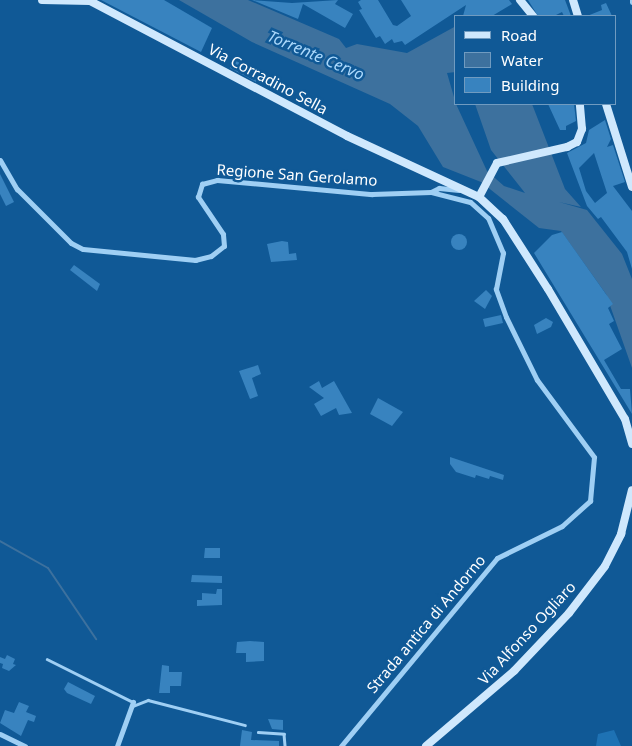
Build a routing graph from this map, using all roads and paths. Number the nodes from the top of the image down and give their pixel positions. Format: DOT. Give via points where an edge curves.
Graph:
graph roads {
  1 [pos="42,0"];
  2 [pos="520,0"];
  3 [pos="573,1"];
  4 [pos="532,15"];
  5 [pos="578,15"];
  6 [pos="580,105"];
  7 [pos="606,105"];
  8 [pos="0,160"];
  9 [pos="632,187"];
  10 [pos="469,192"];
  11 [pos="433,193"];
  12 [pos="480,194"];
  13 [pos="632,444"];
  14 [pos="632,490"];
  15 [pos="47,659"];
  16 [pos="132,704"];
  17 [pos="245,725"];
  18 [pos="258,732"];
  19 [pos="0,734"];
  20 [pos="25,746"];
  21 [pos="117,746"];
  22 [pos="285,746"];
  23 [pos="341,746"];
  24 [pos="426,746"];
  1 -- 10 [label="main road, Via Corradino Sella" via="90,1 347,136"];
  2 -- 4 [label="main road"];
  3 -- 5 [label="main road"];
  6 -- 12 [label="main road" via="582,129 577,142 503,161 493,167"];
  7 -- 9 [label="main road"];
  8 -- 11 [label="street, Regione San Gerolamo" via="17,189 70,243 83,249 195,260 211,256 224,246 223,234 198,197 202,184 217,180 372,194"];
  10 -- 11 [label="street" via="439,188"];
  10 -- 12 [label="main road, Via Corradino Sella"];
  11 -- 23 [label="street, Strada antica di Andorno" via="450,194 470,202 488,218 503,253 496,289 506,317 537,380 594,457 590,501 575,518 497,558"];
  12 -- 13 [label="main road" via="503,219 539,274 624,419"];
  14 -- 24 [label="main road, Via Alfonso Ogliaro" via="620,534 605,566 569,613 514,671"];
  15 -- 16 [label="lane"];
  16 -- 17 [label="lane" via="148,700"];
  16 -- 21 [label="street"];
  18 -- 22 [label="lane" via="284,734"];
  19 -- 20 [label="street"];
}
